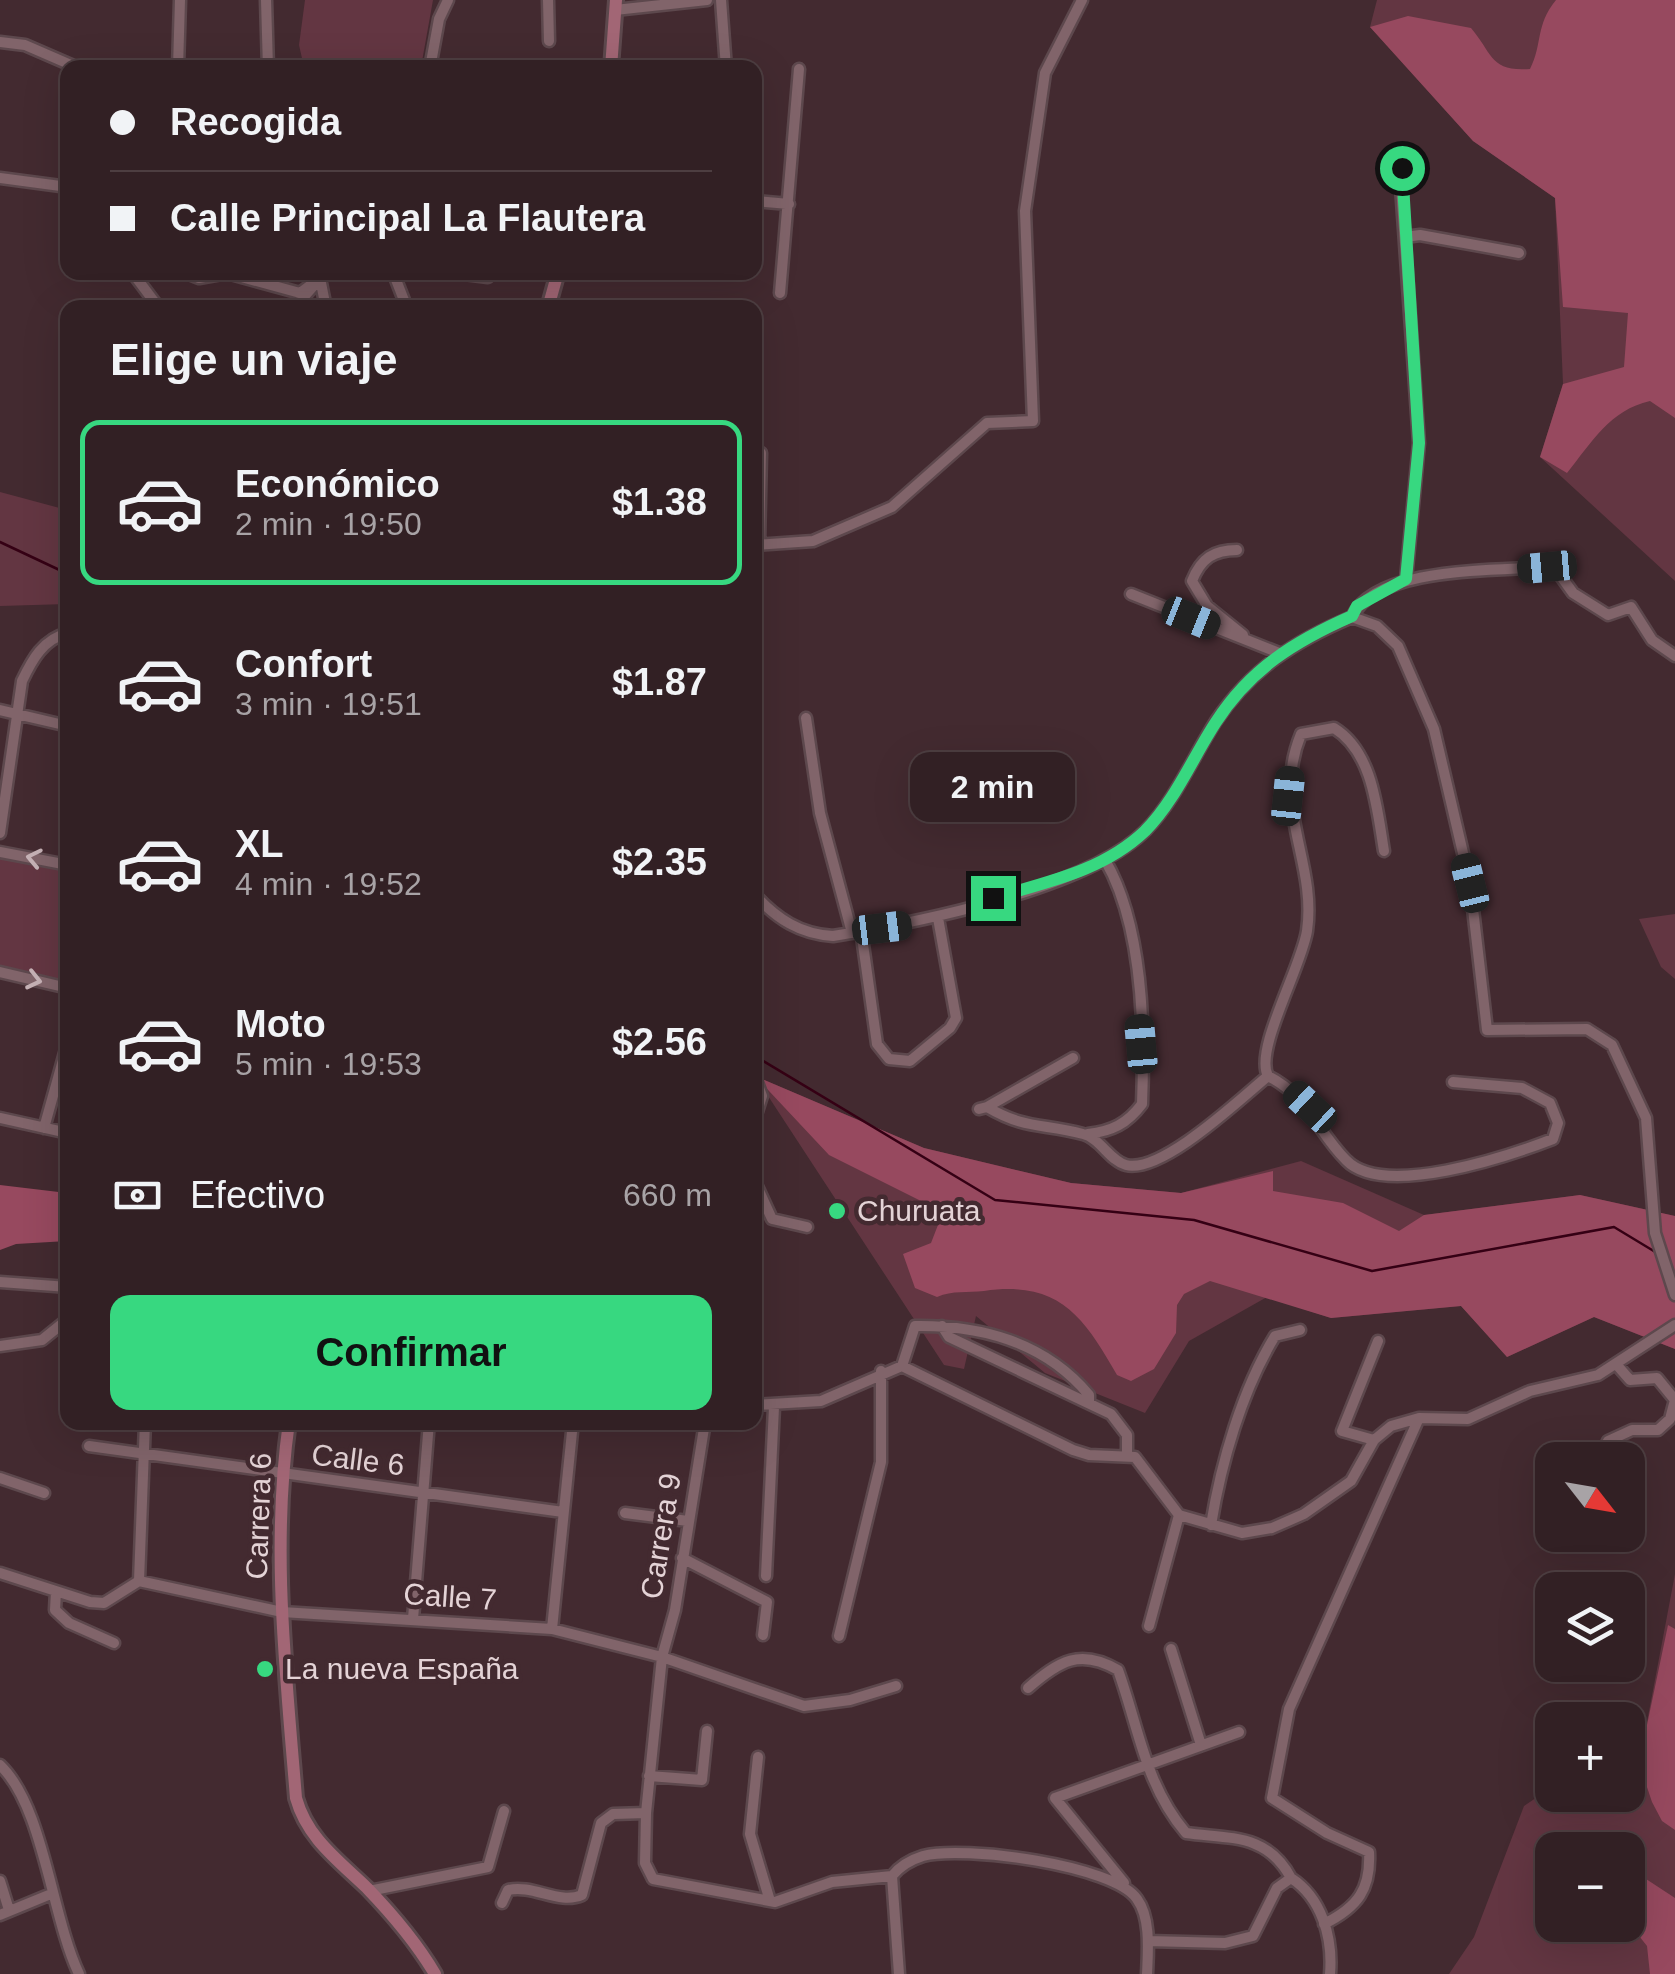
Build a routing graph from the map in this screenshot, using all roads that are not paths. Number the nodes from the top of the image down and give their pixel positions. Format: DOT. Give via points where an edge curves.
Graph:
graph roads {
  1 [pos="180,0"];
  2 [pos="266,0"];
  3 [pos="448,0"];
  4 [pos="548,0"];
  5 [pos="707,0"];
  6 [pos="722,0"];
  7 [pos="1082,0"];
  8 [pos="616,5"];
  9 [pos="550,41"];
  10 [pos="0,42"];
  11 [pos="60,60"];
  12 [pos="178,60"];
  13 [pos="268,60"];
  14 [pos="431,60"];
  15 [pos="613,60"];
  16 [pos="726,60"];
  17 [pos="799,69"];
  18 [pos="1399,158"];
  19 [pos="0,178"];
  20 [pos="60,185"];
  21 [pos="762,202"];
  22 [pos="789,204"];
  23 [pos="1405,237"];
  24 [pos="1519,254"];
  25 [pos="251,280"];
  26 [pos="315,280"];
  27 [pos="317,280"];
  28 [pos="780,294"];
  29 [pos="301,300"];
  30 [pos="762,545"];
  31 [pos="1238,550"];
  32 [pos="1406,579"];
  33 [pos="1131,594"];
  34 [pos="1352,616"];
  35 [pos="60,634"];
  36 [pos="1252,642"];
  37 [pos="1279,653"];
  38 [pos="1675,656"];
  39 [pos="0,710"];
  40 [pos="20,715"];
  41 [pos="806,718"];
  42 [pos="60,724"];
  43 [pos="0,833"];
  44 [pos="1384,850"];
  45 [pos="0,852"];
  46 [pos="1105,860"];
  47 [pos="60,863"];
  48 [pos="762,900"];
  49 [pos="938,918"];
  50 [pos="856,932"];
  51 [pos="0,972"];
  52 [pos="60,986"];
  53 [pos="1072,1058"];
  54 [pos="60,1071"];
  55 [pos="1268,1076"];
  56 [pos="1453,1082"];
  57 [pos="0,1118"];
  58 [pos="44,1128"];
  59 [pos="60,1131"];
  60 [pos="1088,1134"];
  61 [pos="762,1197"];
  62 [pos="808,1227"];
  63 [pos="0,1282"];
  64 [pos="60,1287"];
  65 [pos="1675,1295"];
  66 [pos="60,1325"];
  67 [pos="1675,1325"];
  68 [pos="942,1326"];
  69 [pos="1300,1330"];
  70 [pos="1378,1341"];
  71 [pos="0,1346"];
  72 [pos="1616,1364"];
  73 [pos="902,1366"];
  74 [pos="883,1371"];
  75 [pos="1089,1403"];
  76 [pos="762,1405"];
  77 [pos="774,1406"];
  78 [pos="1419,1418"];
  79 [pos="144,1430"];
  80 [pos="288,1430"];
  81 [pos="428,1430"];
  82 [pos="571,1430"];
  83 [pos="704,1430"];
  84 [pos="1374,1440"];
  85 [pos="1608,1442"];
  86 [pos="89,1446"];
  87 [pos="140,1450"];
  88 [pos="1127,1454"];
  89 [pos="282,1476"];
  90 [pos="0,1478"];
  91 [pos="44,1493"];
  92 [pos="420,1494"];
  93 [pos="563,1512"];
  94 [pos="624,1514"];
  95 [pos="1179,1515"];
  96 [pos="688,1521"];
  97 [pos="1211,1525"];
  98 [pos="682,1558"];
  99 [pos="0,1574"];
  100 [pos="766,1576"];
  101 [pos="139,1580"];
  102 [pos="56,1591"];
  103 [pos="282,1612"];
  104 [pos="413,1619"];
  105 [pos="1149,1626"];
  106 [pos="552,1629"];
  107 [pos="763,1636"];
  108 [pos="838,1636"];
  109 [pos="114,1643"];
  110 [pos="1171,1649"];
  111 [pos="662,1657"];
  112 [pos="896,1686"];
  113 [pos="1028,1688"];
  114 [pos="707,1731"];
  115 [pos="1239,1732"];
  116 [pos="1201,1746"];
  117 [pos="758,1757"];
  118 [pos="0,1764"];
  119 [pos="1146,1764"];
  120 [pos="649,1776"];
  121 [pos="504,1811"];
  122 [pos="646,1813"];
  123 [pos="892,1876"];
  124 [pos="1291,1878"];
  125 [pos="0,1881"];
  126 [pos="1124,1884"];
  127 [pos="369,1891"];
  128 [pos="51,1894"];
  129 [pos="770,1901"];
  130 [pos="502,1903"];
  131 [pos="5,1913"];
  132 [pos="1324,1924"];
  133 [pos="1148,1941"];
  134 [pos="79,1974"];
  135 [pos="435,1974"];
  136 [pos="899,1974"];
  137 [pos="1147,1974"];
  138 [pos="1330,1974"];
  1 -- 12 [label="street"];
  2 -- 13 [label="street"];
  3 -- 14 [label="street"];
  4 -- 9 [label="street"];
  5 -- 8 [label="street"];
  6 -- 16 [label="street"];
  7 -- 30 [label="street" via="1046,73 1025,211 1033,420 987,423 892,506 813,541"];
  8 -- 15 [label="main road"];
  10 -- 11 [label="street"];
  17 -- 22 [label="street"];
  18 -- 23 [label="street"];
  19 -- 20 [label="street"];
  21 -- 22 [label="street"];
  22 -- 28 [label="street"];
  23 -- 24 [label="street"];
  23 -- 32 [label="street" via="1419,443"];
  25 -- 26 [label="street" via="300,292"];
  27 -- 29 [label="street"];
  31 -- 36 [label="street" via="1208,556 1192,580 1218,617"];
  32 -- 34 [label="street" via="1357,606"];
  32 -- 38 [label="street" via="1547,567 1608,614 1631,607 1652,640"];
  33 -- 36 [label="street"];
  34 -- 37 [label="street"];
  34 -- 65 [label="street" via="1377,626 1398,646 1434,729 1470,883 1487,1030 1588,1028 1612,1045 1646,1118 1655,1234"];
  35 -- 40 [label="street" via="32,659 22,681"];
  36 -- 37 [label="street"];
  37 -- 46 [label="street" via="1248,678 1147,829"];
  39 -- 40 [label="street"];
  40 -- 42 [label="street"];
  40 -- 43 [label="street"];
  41 -- 50 [label="street" via="820,813"];
  44 -- 55 [label="street" via="1360,751 1334,728 1301,734 1288,796 1308,926 1265,1050"];
  47 -- 45 [label="street, one-way"];
  46 -- 49 [label="street"];
  46 -- 60 [label="street" via="1122,888 1134,936 1142,1104 1110,1131"];
  48 -- 50 [label="street" via="800,929"];
  49 -- 50 [label="street"];
  49 -- 50 [label="street" via="956,1018 910,1060 889,1059 878,1044"];
  51 -- 52 [label="street, one-way"];
  53 -- 60 [label="street" via="984,1108 1018,1125"];
  54 -- 58 [label="street"];
  55 -- 56 [label="street" via="1310,1107 1347,1163 1367,1174 1416,1176 1554,1139 1558,1123 1550,1102 1522,1088"];
  55 -- 60 [label="street" via="1179,1147 1142,1166 1123,1165"];
  57 -- 58 [label="street"];
  58 -- 59 [label="street"];
  61 -- 62 [label="street" via="772,1218"];
  63 -- 64 [label="street"];
  66 -- 71 [label="street" via="42,1340"];
  67 -- 72 [label="street"];
  68 -- 73 [label="street" via="912,1328"];
  68 -- 75 [label="street" via="949,1337"];
  68 -- 75 [label="street" via="992,1333 1032,1349 1070,1374"];
  69 -- 97 [label="street" via="1275,1336 1264,1355"];
  70 -- 84 [label="street" via="1342,1431"];
  72 -- 78 [label="street" via="1468,1418"];
  72 -- 85 [label="street" via="1630,1380 1657,1378 1675,1400 1670,1419 1658,1430 1632,1430"];
  73 -- 74 [label="street"];
  73 -- 88 [label="street" via="1073,1450"];
  74 -- 77 [label="street" via="822,1401"];
  74 -- 108 [label="street" via="881,1462"];
  75 -- 88 [label="street" via="1120,1424"];
  76 -- 77 [label="street"];
  77 -- 100 [label="street"];
  78 -- 84 [label="street" via="1391,1426"];
  78 -- 132 [label="street" via="1289,1709 1272,1798 1369,1852 1371,1882 1349,1911"];
  79 -- 87 [label="street"];
  80 -- 89 [label="main road, Carrera 6"];
  81 -- 92 [label="street"];
  82 -- 93 [label="street"];
  83 -- 96 [label="street, Carrera 9"];
  84 -- 97 [label="street" via="1351,1481 1304,1514 1242,1533"];
  86 -- 87 [label="street, Calle 6"];
  87 -- 89 [label="street, Calle 6"];
  87 -- 101 [label="street"];
  88 -- 95 [label="street" via="1144,1464"];
  89 -- 92 [label="street, Calle 6"];
  89 -- 103 [label="main road, Carrera 6"];
  90 -- 91 [label="street"];
  92 -- 93 [label="street, Calle 6"];
  92 -- 104 [label="street"];
  93 -- 106 [label="street"];
  94 -- 96 [label="street"];
  95 -- 97 [label="street"];
  95 -- 105 [label="street"];
  96 -- 98 [label="street, Carrera 9"];
  98 -- 107 [label="street" via="767,1602"];
  98 -- 111 [label="street, Carrera 9"];
  99 -- 102 [label="street"];
  101 -- 102 [label="street" via="104,1603"];
  101 -- 103 [label="street, Calle 7"];
  102 -- 109 [label="street" via="55,1610 64,1620"];
  103 -- 104 [label="street, Calle 7"];
  103 -- 127 [label="main road, Carrera 6" via="302,1820"];
  104 -- 106 [label="street, Calle 7"];
  106 -- 111 [label="street, Calle 7"];
  110 -- 116 [label="street"];
  111 -- 112 [label="street, Calle 7" via="804,1706"];
  111 -- 120 [label="street, Carrera 9"];
  113 -- 119 [label="street" via="1070,1660 1096,1658 1118,1670"];
  114 -- 120 [label="street" via="702,1780"];
  115 -- 116 [label="street"];
  116 -- 119 [label="street"];
  117 -- 129 [label="street" via="750,1834"];
  118 -- 128 [label="street" via="27,1804"];
  119 -- 124 [label="street" via="1186,1833 1264,1844"];
  119 -- 126 [label="street" via="1055,1798"];
  120 -- 122 [label="street, Carrera 9"];
  121 -- 127 [label="street" via="488,1867"];
  122 -- 129 [label="street, Carrera 9" via="645,1862 653,1879"];
  122 -- 130 [label="street" via="613,1814 600,1823 582,1896 522,1887 508,1890"];
  123 -- 126 [label="street" via="926,1855 992,1855"];
  123 -- 129 [label="street" via="832,1882"];
  123 -- 136 [label="street"];
  124 -- 132 [label="street" via="1306,1887"];
  124 -- 133 [label="street" via="1277,1888 1253,1936 1225,1944"];
  125 -- 131 [label="street"];
  126 -- 133 [label="street" via="1140,1902"];
  127 -- 135 [label="main road, Carrera 6"];
  128 -- 131 [label="street"];
  128 -- 134 [label="street"];
  132 -- 138 [label="street"];
  133 -- 137 [label="street"];
}
